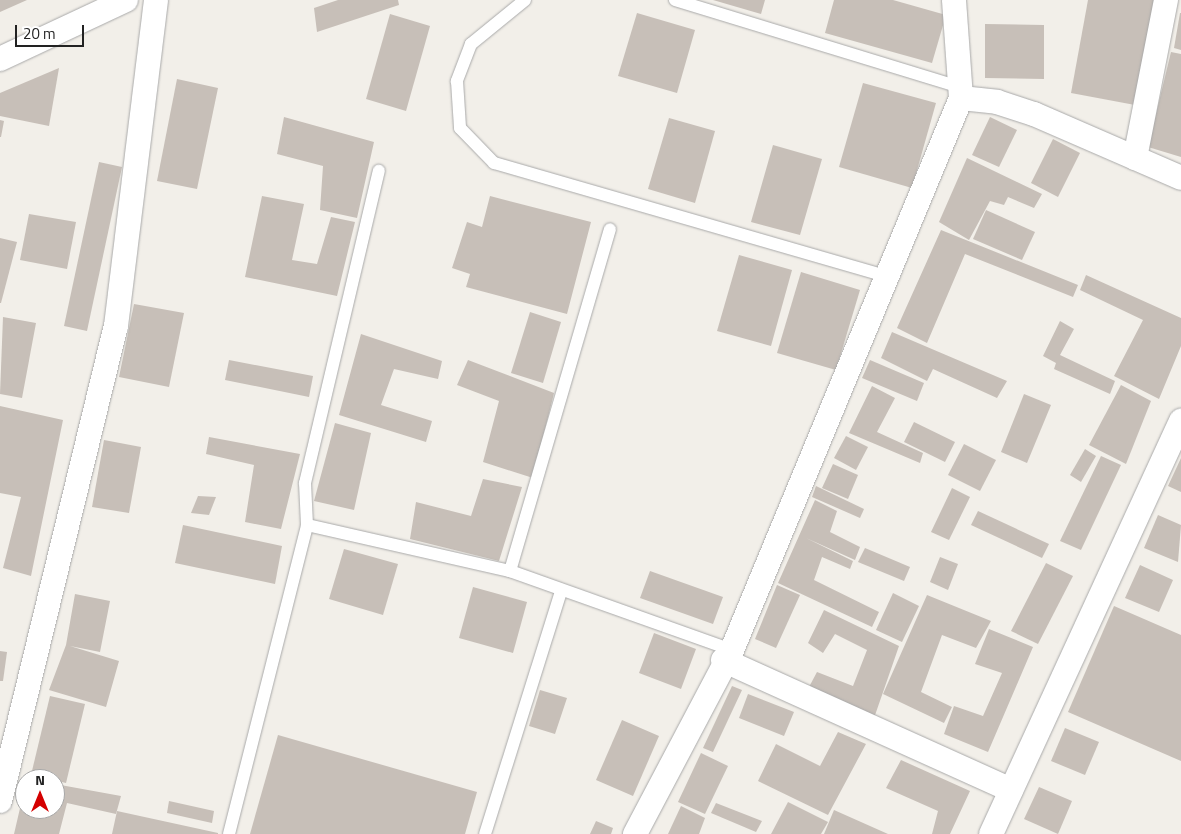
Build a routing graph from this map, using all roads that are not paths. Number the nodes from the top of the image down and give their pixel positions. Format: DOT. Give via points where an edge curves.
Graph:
graph roads {
  1 [pos="126,0"];
  2 [pos="156,0"];
  3 [pos="525,0"];
  4 [pos="675,0"];
  5 [pos="954,0"];
  6 [pos="1166,0"];
  7 [pos="0,59"];
  8 [pos="961,93"];
  9 [pos="1136,158"];
  10 [pos="379,171"];
  11 [pos="1181,178"];
  12 [pos="610,229"];
  13 [pos="884,276"];
  14 [pos="1181,421"];
  15 [pos="307,525"];
  16 [pos="510,571"];
  17 [pos="561,592"];
  18 [pos="728,655"];
  19 [pos="1011,790"];
  20 [pos="0,801"];
  21 [pos="229,834"];
  22 [pos="485,834"];
  23 [pos="636,834"];
  24 [pos="991,834"];
  1 -- 7 [label="street"];
  2 -- 20 [label="street" via="116,326"];
  3 -- 13 [label="lane" via="471,44 457,81 460,128 494,163"];
  4 -- 8 [label="lane"];
  5 -- 8 [label="street"];
  6 -- 9 [label="street"];
  8 -- 9 [label="street" via="1034,114"];
  8 -- 13 [label="street"];
  9 -- 11 [label="street"];
  10 -- 15 [label="lane" via="305,483"];
  12 -- 16 [label="lane"];
  13 -- 18 [label="street"];
  14 -- 19 [label="street"];
  15 -- 16 [label="lane"];
  15 -- 21 [label="lane"];
  16 -- 17 [label="lane"];
  17 -- 18 [label="lane"];
  17 -- 22 [label="lane"];
  18 -- 19 [label="street"];
  18 -- 23 [label="street"];
  19 -- 24 [label="street"];
}
